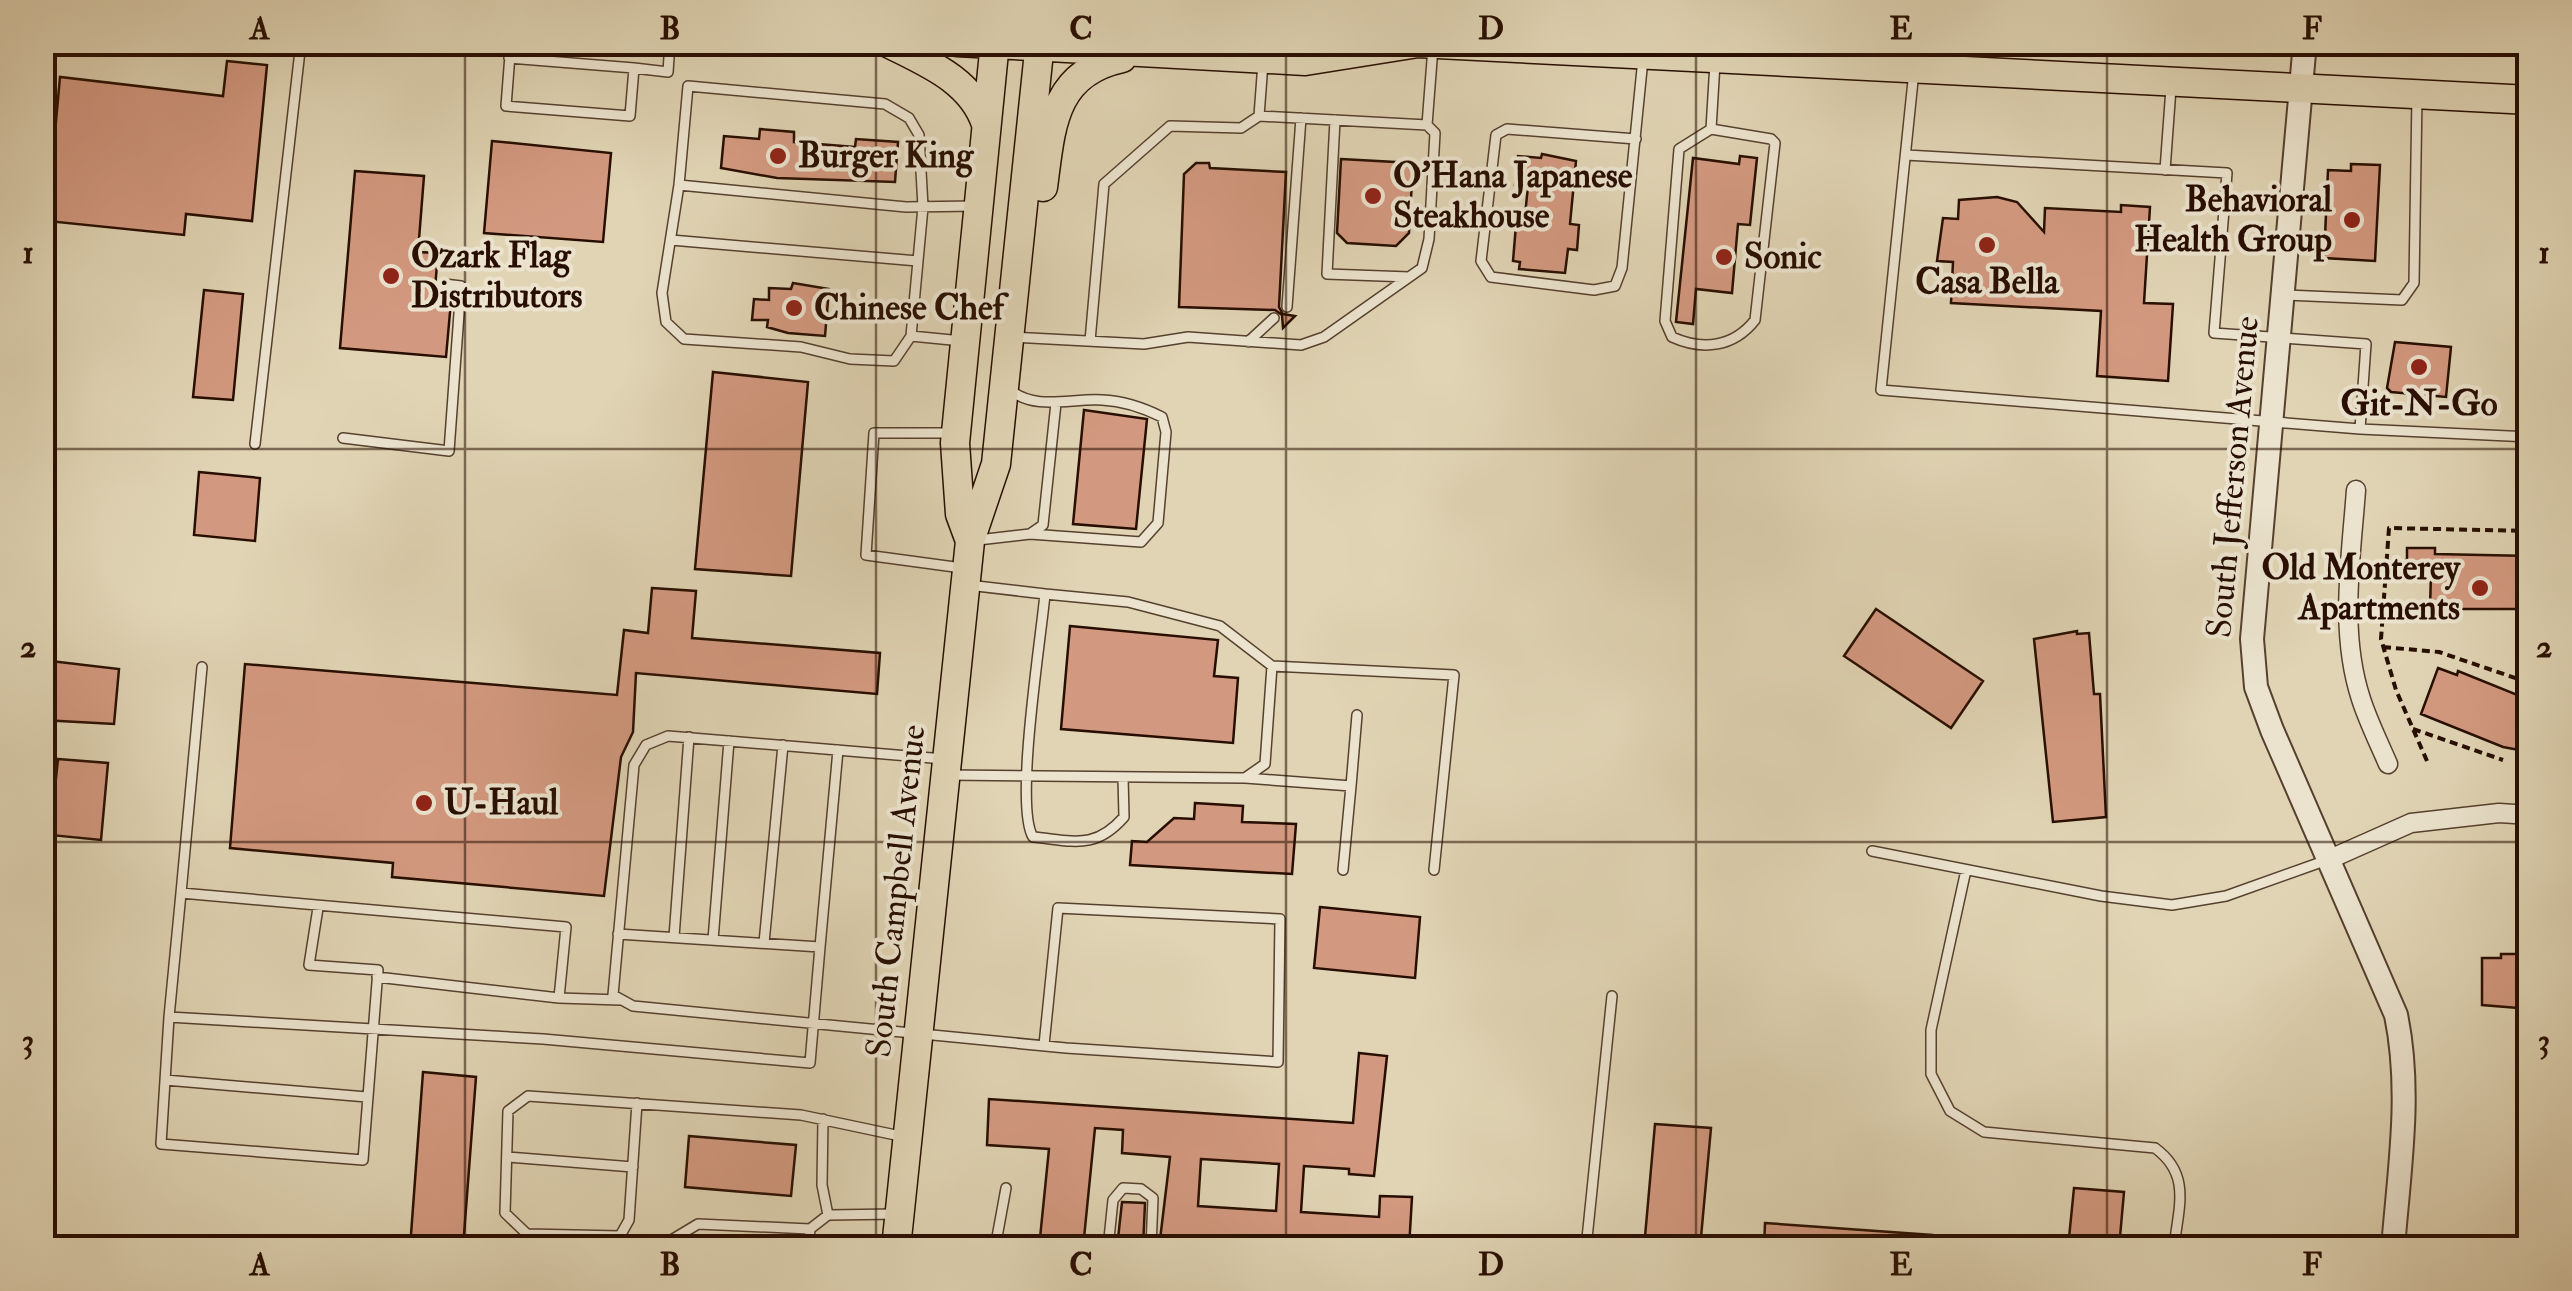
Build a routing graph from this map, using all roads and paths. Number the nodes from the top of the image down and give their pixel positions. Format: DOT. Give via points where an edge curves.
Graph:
graph roads {
  1 [pos="301,42"];
  2 [pos="511,42"];
  3 [pos="670,42"];
  4 [pos="886,42"];
  5 [pos="957,42"];
  6 [pos="2305,42"];
  7 [pos="1421,43"];
  8 [pos="995,44"];
  9 [pos="1040,45"];
  10 [pos="1481,45"];
  11 [pos="1569,48"];
  12 [pos="1143,54"];
  13 [pos="1643,56"];
  14 [pos="1916,56"];
  15 [pos="510,58"];
  16 [pos="1263,60"];
  17 [pos="1715,60"];
  18 [pos="634,68"];
  19 [pos="668,72"];
  20 [pos="2172,84"];
  21 [pos="688,86"];
  22 [pos="2302,90"];
  23 [pos="2417,95"];
  24 [pos="2530,100"];
  25 [pos="1259,116"];
  26 [pos="1300,118"];
  27 [pos="1335,120"];
  28 [pos="986,124"];
  29 [pos="1427,125"];
  30 [pos="1711,128"];
  31 [pos="1636,139"];
  32 [pos="1906,155"];
  33 [pos="2166,170"];
  34 [pos="679,185"];
  35 [pos="923,206"];
  36 [pos="978,206"];
  37 [pos="671,240"];
  38 [pos="918,261"];
  39 [pos="1409,277"];
  40 [pos="444,284"];
  41 [pos="2283,295"];
  42 [pos="1287,308"];
  43 [pos="1274,318"];
  44 [pos="1010,330"];
  45 [pos="911,336"];
  46 [pos="2279,338"];
  47 [pos="1090,340"];
  48 [pos="965,342"];
  49 [pos="1248,342"];
  50 [pos="1004,384"];
  51 [pos="1056,403"];
  52 [pos="2272,422"];
  53 [pos="2530,424"];
  54 [pos="2360,429"];
  55 [pos="956,433"];
  56 [pos="2524,437"];
  57 [pos="343,438"];
  58 [pos="255,444"];
  59 [pos="2356,490"];
  60 [pos="2530,531"];
  61 [pos="1030,534"];
  62 [pos="967,565"];
  63 [pos="1045,594"];
  64 [pos="2383,647"];
  65 [pos="1272,666"];
  66 [pos="202,667"];
  67 [pos="2530,683"];
  68 [pos="1357,715"];
  69 [pos="2413,729"];
  70 [pos="690,738"];
  71 [pos="730,741"];
  72 [pos="783,746"];
  73 [pos="838,750"];
  74 [pos="2427,760"];
  75 [pos="2502,760"];
  76 [pos="2388,764"];
  77 [pos="946,767"];
  78 [pos="1028,776"];
  79 [pos="1123,776"];
  80 [pos="1245,778"];
  81 [pos="1351,786"];
  82 [pos="2530,815"];
  83 [pos="1872,851"];
  84 [pos="2330,859"];
  85 [pos="1343,870"];
  86 [pos="1434,870"];
  87 [pos="1966,870"];
  88 [pos="181,892"];
  89 [pos="318,908"];
  90 [pos="618,934"];
  91 [pos="674,937"];
  92 [pos="713,940"];
  93 [pos="764,943"];
  94 [pos="820,947"];
  95 [pos="377,976"];
  96 [pos="1612,996"];
  97 [pos="560,998"];
  98 [pos="620,1000"];
  99 [pos="169,1017"];
  100 [pos="812,1022"];
  101 [pos="372,1030"];
  102 [pos="918,1032"];
  103 [pos="1044,1045"];
  104 [pos="165,1080"];
  105 [pos="367,1097"];
  106 [pos="637,1104"];
  107 [pos="823,1119"];
  108 [pos="908,1138"];
  109 [pos="506,1158"];
  110 [pos="633,1167"];
  111 [pos="1006,1188"];
  112 [pos="828,1215"];
  113 [pos="810,1228"];
  114 [pos="898,1234"];
  115 [pos="995,1247"];
  116 [pos="668,1248"];
  117 [pos="808,1248"];
  118 [pos="1108,1248"];
  119 [pos="1151,1248"];
  120 [pos="1586,1248"];
  121 [pos="2174,1248"];
  122 [pos="2393,1248"];
  1 -- 58 [label="lane"];
  2 -- 15 [label="lane"];
  3 -- 19 [label="lane"];
  4 -- 28 [label="main road" via="948,74 976,100"];
  5 -- 8 [label="main road"];
  6 -- 22 [label="street, South Jefferson Avenue"];
  7 -- 10 [label="main road"];
  7 -- 16 [label="main road" via="1305,61"];
  7 -- 29 [label="lane"];
  8 -- 9 [label="main road"];
  8 -- 28 [label="main road, South Campbell Avenue"];
  9 -- 12 [label="main road"];
  9 -- 44 [label="main road, South Campbell Avenue"];
  10 -- 11 [label="main road"];
  11 -- 13 [label="main road"];
  12 -- 16 [label="main road"];
  12 -- 44 [label="main road" via="1091,67 1060,100 1034,254"];
  13 -- 17 [label="main road"];
  13 -- 31 [label="lane"];
  14 -- 17 [label="main road"];
  14 -- 20 [label="main road"];
  14 -- 32 [label="lane"];
  15 -- 18 [label="lane"];
  15 -- 18 [label="lane" via="506,106 612,115 630,116"];
  16 -- 25 [label="lane"];
  17 -- 30 [label="lane"];
  18 -- 19 [label="lane"];
  19 -- 21 [label="lane"];
  20 -- 22 [label="main road"];
  20 -- 33 [label="lane"];
  21 -- 34 [label="lane"];
  21 -- 35 [label="lane" via="885,104 910,118 918,135"];
  22 -- 23 [label="main road"];
  22 -- 41 [label="street, South Jefferson Avenue"];
  23 -- 24 [label="main road"];
  23 -- 41 [label="lane" via="2414,283 2402,300"];
  25 -- 26 [label="lane"];
  25 -- 47 [label="lane" via="1241,128 1170,126 1104,184"];
  26 -- 27 [label="lane"];
  26 -- 42 [label="lane"];
  27 -- 29 [label="lane"];
  27 -- 39 [label="lane" via="1327,274"];
  28 -- 36 [label="main road, South Campbell Avenue"];
  29 -- 39 [label="lane" via="1435,133 1429,239 1422,268"];
  30 -- 30 [label="lane" via="1679,149 1664,321 1672,337 1719,345 1738,338 1755,320 1775,144"];
  31 -- 31 [label="lane" via="1615,286 1594,290 1485,271 1496,135 1507,129"];
  32 -- 33 [label="lane"];
  32 -- 52 [label="lane" via="1881,390"];
  33 -- 46 [label="lane" via="2227,173 2214,333"];
  34 -- 35 [label="lane"];
  34 -- 37 [label="lane"];
  35 -- 36 [label="lane"];
  35 -- 38 [label="lane"];
  36 -- 48 [label="main road, South Campbell Avenue"];
  37 -- 38 [label="lane"];
  37 -- 45 [label="lane" via="662,292 666,322 684,339 894,361"];
  38 -- 45 [label="lane"];
  39 -- 49 [label="lane" via="1324,337 1301,346"];
  40 -- 57 [label="lane" via="461,286 449,451"];
  41 -- 46 [label="street, South Jefferson Avenue"];
  43 -- 49 [label="lane"];
  44 -- 47 [label="lane"];
  44 -- 50 [label="main road, South Campbell Avenue"];
  45 -- 48 [label="lane"];
  46 -- 52 [label="street, South Jefferson Avenue"];
  46 -- 54 [label="lane" via="2366,344"];
  47 -- 49 [label="lane"];
  48 -- 55 [label="main road, South Campbell Avenue"];
  50 -- 51 [label="lane" via="1020,398"];
  50 -- 62 [label="main road, South Campbell Avenue" via="996,464"];
  51 -- 61 [label="lane" via="1042,525"];
  51 -- 61 [label="lane" via="1123,401 1162,417 1158,523 1141,542"];
  52 -- 54 [label="lane"];
  52 -- 84 [label="street, South Jefferson Avenue" via="2252,638 2256,687"];
  53 -- 56 [label="lane"];
  54 -- 56 [label="lane"];
  55 -- 62 [label="main road, South Campbell Avenue"];
  55 -- 62 [label="lane" via="874,433 866,555"];
  59 -- 76 [label="street" via="2350,646 2360,698"];
  60 -- 64 [label="path" via="2390,528"];
  61 -- 62 [label="lane"];
  62 -- 63 [label="lane"];
  62 -- 77 [label="main road, South Campbell Avenue"];
  63 -- 65 [label="lane" via="1128,602 1220,626"];
  63 -- 78 [label="lane"];
  64 -- 67 [label="path" via="2439,652"];
  64 -- 69 [label="path"];
  65 -- 80 [label="lane" via="1266,764"];
  65 -- 86 [label="lane" via="1454,675"];
  66 -- 88 [label="lane"];
  68 -- 81 [label="lane"];
  69 -- 74 [label="path"];
  69 -- 75 [label="path"];
  70 -- 71 [label="lane"];
  70 -- 90 [label="lane" via="658,738 638,753"];
  70 -- 91 [label="lane"];
  71 -- 72 [label="lane"];
  71 -- 92 [label="lane"];
  72 -- 73 [label="lane"];
  72 -- 93 [label="lane"];
  73 -- 77 [label="lane"];
  73 -- 94 [label="lane"];
  77 -- 78 [label="lane"];
  77 -- 102 [label="main road, South Campbell Avenue"];
  78 -- 79 [label="lane"];
  78 -- 79 [label="lane" via="1026,826 1033,837 1082,842 1106,837 1124,817"];
  79 -- 80 [label="lane"];
  80 -- 81 [label="lane"];
  81 -- 85 [label="lane"];
  82 -- 84 [label="street" via="2410,822"];
  83 -- 87 [label="lane"];
  84 -- 87 [label="lane" via="2226,896 2172,905"];
  84 -- 122 [label="street, South Jefferson Avenue" via="2396,1015 2404,1057"];
  87 -- 121 [label="lane" via="1931,1030 1930,1074 1950,1111 1984,1132 2155,1148 2174,1162 2180,1184"];
  88 -- 89 [label="lane"];
  88 -- 99 [label="lane"];
  89 -- 95 [label="lane" via="309,966 378,970"];
  89 -- 97 [label="lane" via="566,927"];
  90 -- 91 [label="lane"];
  90 -- 98 [label="lane" via="613,994"];
  91 -- 92 [label="lane"];
  92 -- 93 [label="lane"];
  93 -- 94 [label="lane"];
  94 -- 100 [label="lane"];
  95 -- 97 [label="lane"];
  95 -- 101 [label="lane"];
  96 -- 120 [label="lane"];
  97 -- 98 [label="lane"];
  98 -- 100 [label="lane"];
  99 -- 101 [label="lane"];
  99 -- 104 [label="lane"];
  100 -- 101 [label="lane" via="810,1063"];
  100 -- 102 [label="lane"];
  101 -- 105 [label="lane"];
  102 -- 103 [label="lane"];
  102 -- 108 [label="main road, South Campbell Avenue"];
  103 -- 103 [label="lane" via="1278,1062 1280,919 1058,908"];
  104 -- 105 [label="lane"];
  104 -- 105 [label="lane" via="161,1144 363,1160"];
  106 -- 107 [label="lane"];
  106 -- 109 [label="lane" via="528,1096 508,1110"];
  106 -- 110 [label="lane"];
  107 -- 108 [label="lane"];
  107 -- 112 [label="lane"];
  108 -- 114 [label="main road, South Campbell Avenue"];
  109 -- 110 [label="lane"];
  109 -- 110 [label="lane" via="505,1213 527,1234 620,1236 629,1220"];
  111 -- 115 [label="lane"];
  112 -- 113 [label="lane"];
  112 -- 114 [label="lane"];
  113 -- 116 [label="lane" via="698,1224"];
  113 -- 117 [label="lane"];
  114 -- 115 [label="lane"];
  118 -- 119 [label="lane" via="1113,1200 1122,1188 1142,1188 1153,1198"];
}
